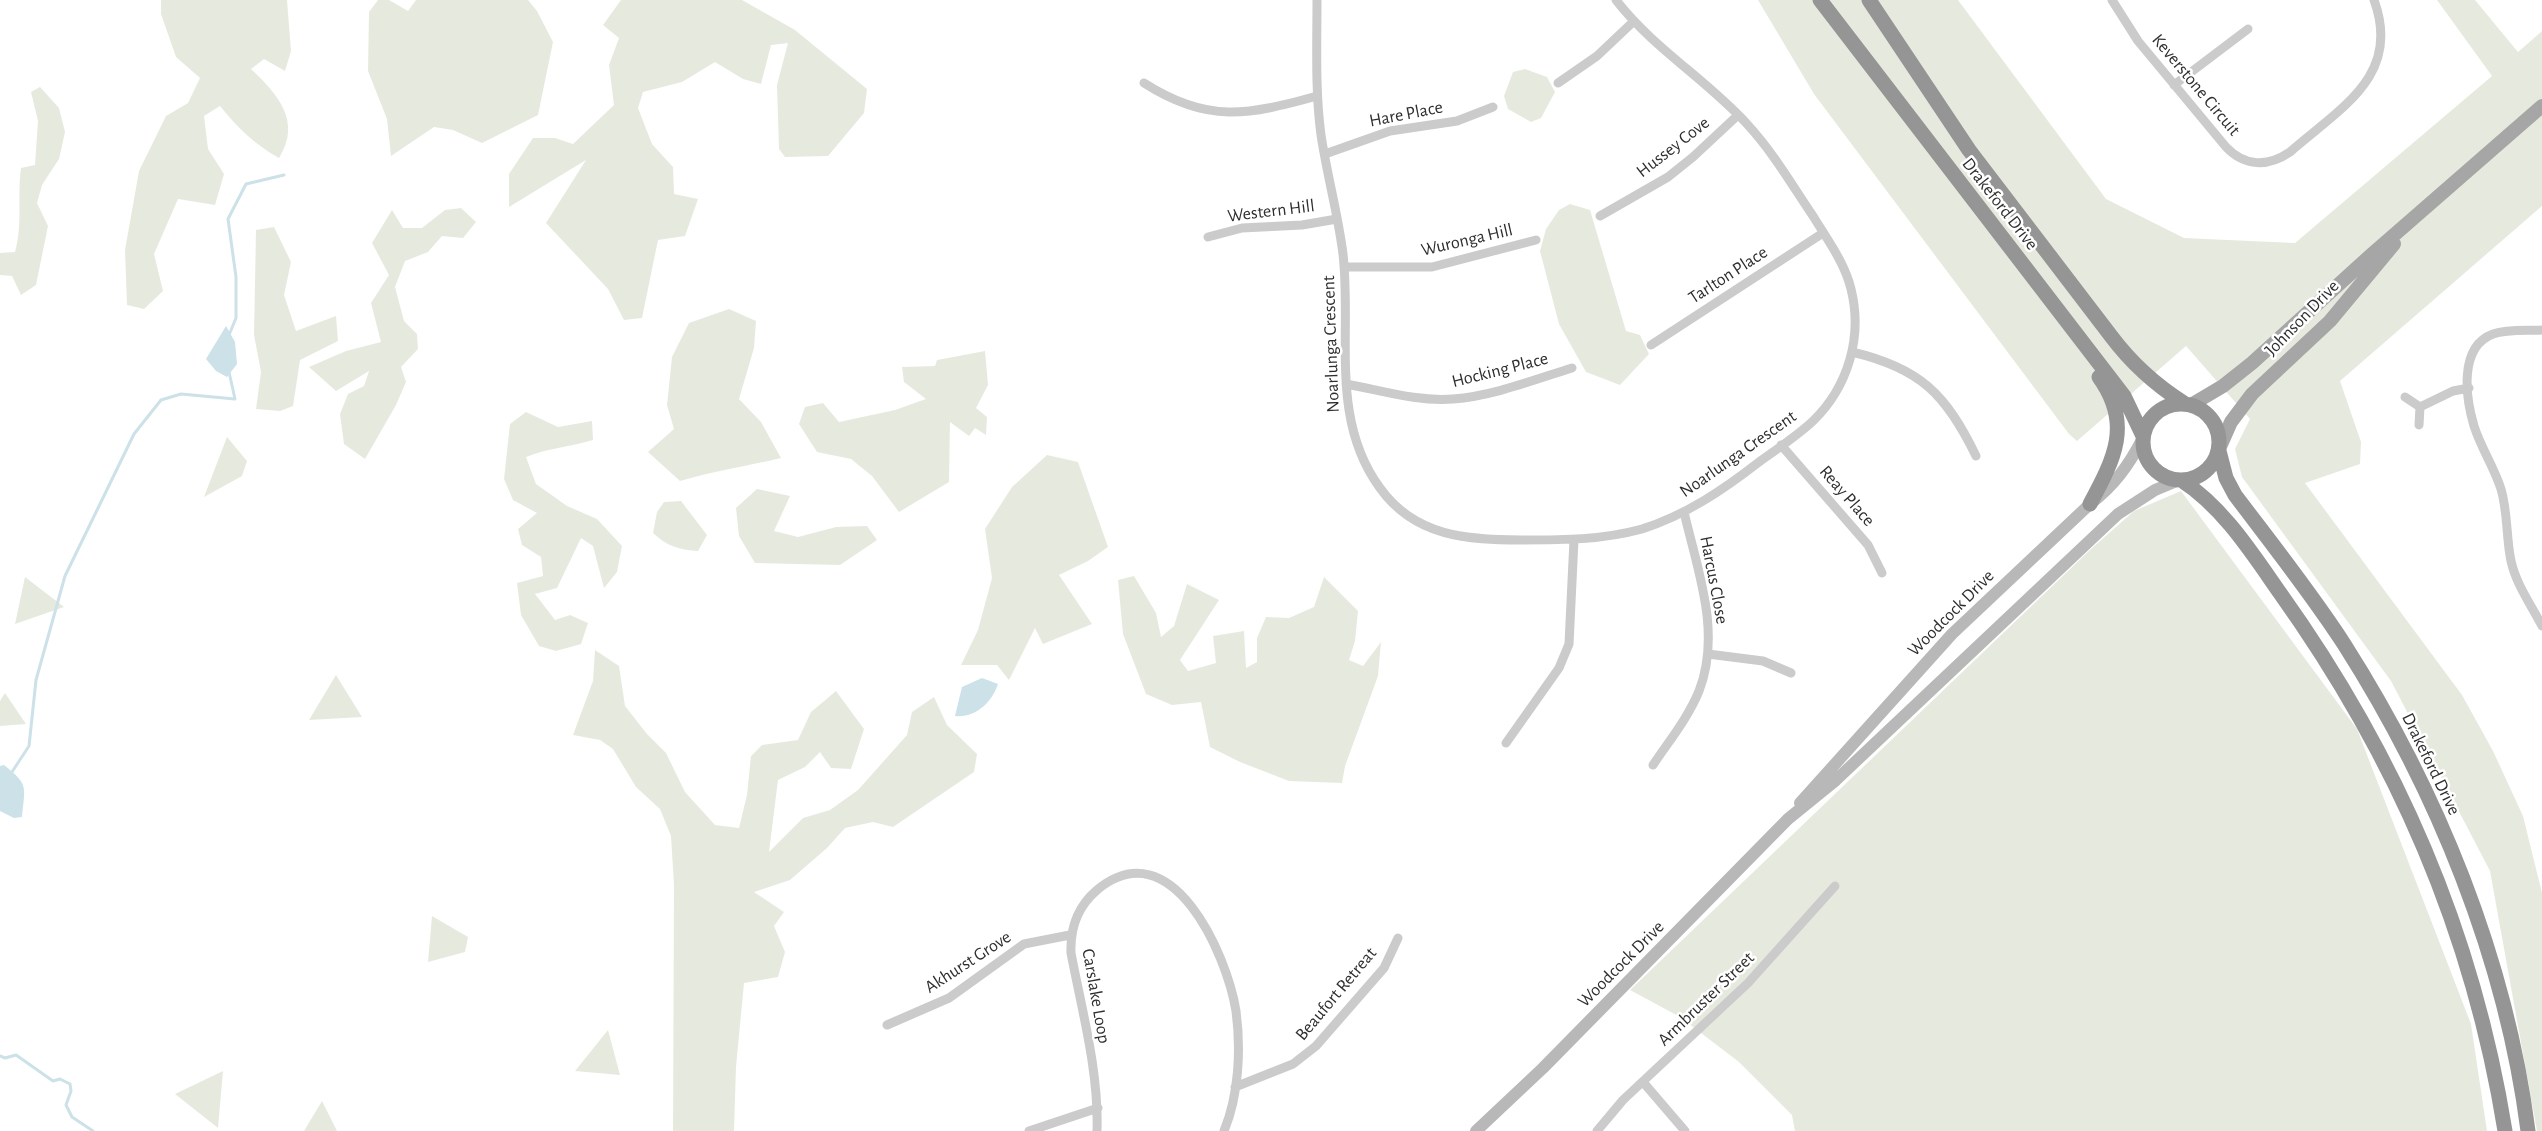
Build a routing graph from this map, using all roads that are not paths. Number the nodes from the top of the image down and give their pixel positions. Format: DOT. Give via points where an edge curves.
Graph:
graph roads {
  1 [pos="1317,0"];
  2 [pos="1616,0"];
  3 [pos="1820,0"];
  4 [pos="1869,0"];
  5 [pos="2112,0"];
  6 [pos="2374,0"];
  7 [pos="1634,21"];
  8 [pos="2248,28"];
  9 [pos="1144,83"];
  10 [pos="1558,83"];
  11 [pos="2174,85"];
  12 [pos="1316,96"];
  13 [pos="2542,106"];
  14 [pos="1493,108"];
  15 [pos="1738,115"];
  16 [pos="1325,154"];
  17 [pos="1600,216"];
  18 [pos="2418,216"];
  19 [pos="1337,219"];
  20 [pos="1823,233"];
  21 [pos="1208,237"];
  22 [pos="1536,240"];
  23 [pos="1344,267"];
  24 [pos="2542,330"];
  25 [pos="1651,345"];
  26 [pos="2090,351"];
  27 [pos="1852,352"];
  28 [pos="1572,368"];
  29 [pos="1346,384"];
  30 [pos="2469,388"];
  31 [pos="2405,397"];
  32 [pos="2188,404"];
  33 [pos="2420,407"];
  34 [pos="2419,425"];
  35 [pos="2143,437"];
  36 [pos="1781,445"];
  37 [pos="2219,450"];
  38 [pos="1976,456"];
  39 [pos="2180,480"];
  40 [pos="2090,504"];
  41 [pos="1684,512"];
  42 [pos="1574,540"];
  43 [pos="1882,573"];
  44 [pos="2542,626"];
  45 [pos="1708,654"];
  46 [pos="1791,672"];
  47 [pos="1506,742"];
  48 [pos="1653,765"];
  49 [pos="1788,820"];
  50 [pos="1835,886"];
  51 [pos="1070,935"];
  52 [pos="1398,938"];
  53 [pos="887,1025"];
  54 [pos="1643,1082"];
  55 [pos="1235,1087"];
  56 [pos="1098,1108"];
  57 [pos="1029,1131"];
  58 [pos="1097,1131"];
  59 [pos="1224,1131"];
  60 [pos="1476,1131"];
  61 [pos="1597,1131"];
  62 [pos="1685,1131"];
  63 [pos="2505,1131"];
  64 [pos="2528,1131"];
  1 -- 12 [label="street, Noarlunga Crescent"];
  2 -- 7 [label="street, Noarlunga Crescent"];
  3 -- 26 [label="highway, Drakeford Drive"];
  4 -- 32 [label="highway, Drakeford Drive" via="1969,150 2132,363 2148,379"];
  5 -- 11 [label="street, Keverstone Circuit" via="2138,41"];
  6 -- 11 [label="street, Keverstone Circuit" via="2382,37 2380,55 2369,79 2278,160 2265,164 2251,163 2232,154"];
  7 -- 10 [label="street" via="1597,56"];
  7 -- 15 [label="street, Noarlunga Crescent"];
  8 -- 11 [label="street"];
  9 -- 12 [label="street" via="1163,96 1213,112 1263,110"];
  12 -- 16 [label="street, Noarlunga Crescent"];
  13 -- 18 [label="main road, Johnson Drive"];
  14 -- 16 [label="street, Hare Place" via="1457,121 1390,131"];
  15 -- 17 [label="street, Hussey Cove" via="1668,177"];
  15 -- 20 [label="street, Noarlunga Crescent" via="1775,158"];
  16 -- 19 [label="street, Noarlunga Crescent"];
  18 -- 32 [label="main road, Johnson Drive" via="2252,363 2222,386"];
  18 -- 37 [label="main road, Johnson Drive" via="2330,321 2252,394 2231,422"];
  19 -- 21 [label="street, Western Hill" via="1302,225 1242,228"];
  19 -- 23 [label="street, Noarlunga Crescent"];
  20 -- 25 [label="street, Tarlton Place"];
  20 -- 27 [label="street, Noarlunga Crescent" via="1844,268 1851,288 1855,324"];
  22 -- 23 [label="street, Wuronga Hill" via="1432,268"];
  23 -- 29 [label="street, Noarlunga Crescent"];
  24 -- 30 [label="street" via="2506,331 2477,345 2467,369"];
  26 -- 35 [label="highway, Drakeford Drive" via="2124,396"];
  26 -- 40 [label="highway" via="2091,366 2113,400 2118,430 2111,465"];
  27 -- 36 [label="street, Noarlunga Crescent" via="1839,386 1826,406 1811,423"];
  27 -- 38 [label="street" via="1904,368 1932,389 1961,425"];
  28 -- 29 [label="street, Hocking Place" via="1474,397 1451,400"];
  29 -- 42 [label="street, Noarlunga Crescent" via="1351,427 1359,452 1378,486 1400,509 1433,530 1476,540"];
  30 -- 33 [label="street" via="2453,391"];
  30 -- 44 [label="street" via="2474,426 2502,491 2511,562"];
  31 -- 33 [label="street"];
  32 -- 35 [label="highway" via="2165,407 2155,414"];
  32 -- 37 [label="highway" via="2208,414 2216,425"];
  33 -- 34 [label="street"];
  35 -- 39 [label="highway" via="2146,458 2152,467 2168,478"];
  35 -- 40 [label="main road, Woodcock Drive" via="2119,478"];
  36 -- 41 [label="street, Noarlunga Crescent" via="1717,493"];
  36 -- 43 [label="street, Reay Place" via="1868,544"];
  37 -- 39 [label="highway" via="2209,469 2201,475"];
  37 -- 64 [label="highway, Drakeford Drive" via="2226,478 2235,495 2344,645 2391,724 2426,792 2453,854 2488,952 2514,1053"];
  39 -- 49 [label="main road, Woodcock Drive" via="2155,490 2118,514 1836,780"];
  39 -- 63 [label="highway" via="2207,499 2298,617 2344,687 2394,779 2433,867 2468,964 2494,1065"];
  40 -- 49 [label="main road, Woodcock Drive" via="1952,634 1812,788"];
  41 -- 42 [label="street, Noarlunga Crescent" via="1644,528"];
  41 -- 45 [label="street, Harcus Close" via="1705,603"];
  42 -- 47 [label="street" via="1568,644 1559,668"];
  45 -- 46 [label="street" via="1763,661"];
  45 -- 48 [label="street, Harcus Close" via="1699,690 1689,712"];
  49 -- 60 [label="main road, Woodcock Drive" via="1560,1051"];
  50 -- 54 [label="street, Armbruster Street" via="1742,990"];
  51 -- 53 [label="street, Akhurst Grove" via="1024,944 949,998"];
  51 -- 55 [label="street, Carslake Loop" via="1080,909 1091,895 1119,877 1151,876 1179,892 1209,931 1230,983 1237,1026"];
  51 -- 56 [label="street, Carslake Loop"];
  52 -- 55 [label="street, Beaufort Retreat" via="1384,968 1316,1046 1293,1064"];
  54 -- 61 [label="street, Armbruster Street"];
  54 -- 62 [label="street"];
  55 -- 59 [label="street, Carslake Loop"];
  56 -- 57 [label="street"];
  56 -- 58 [label="street, Carslake Loop"];
}
